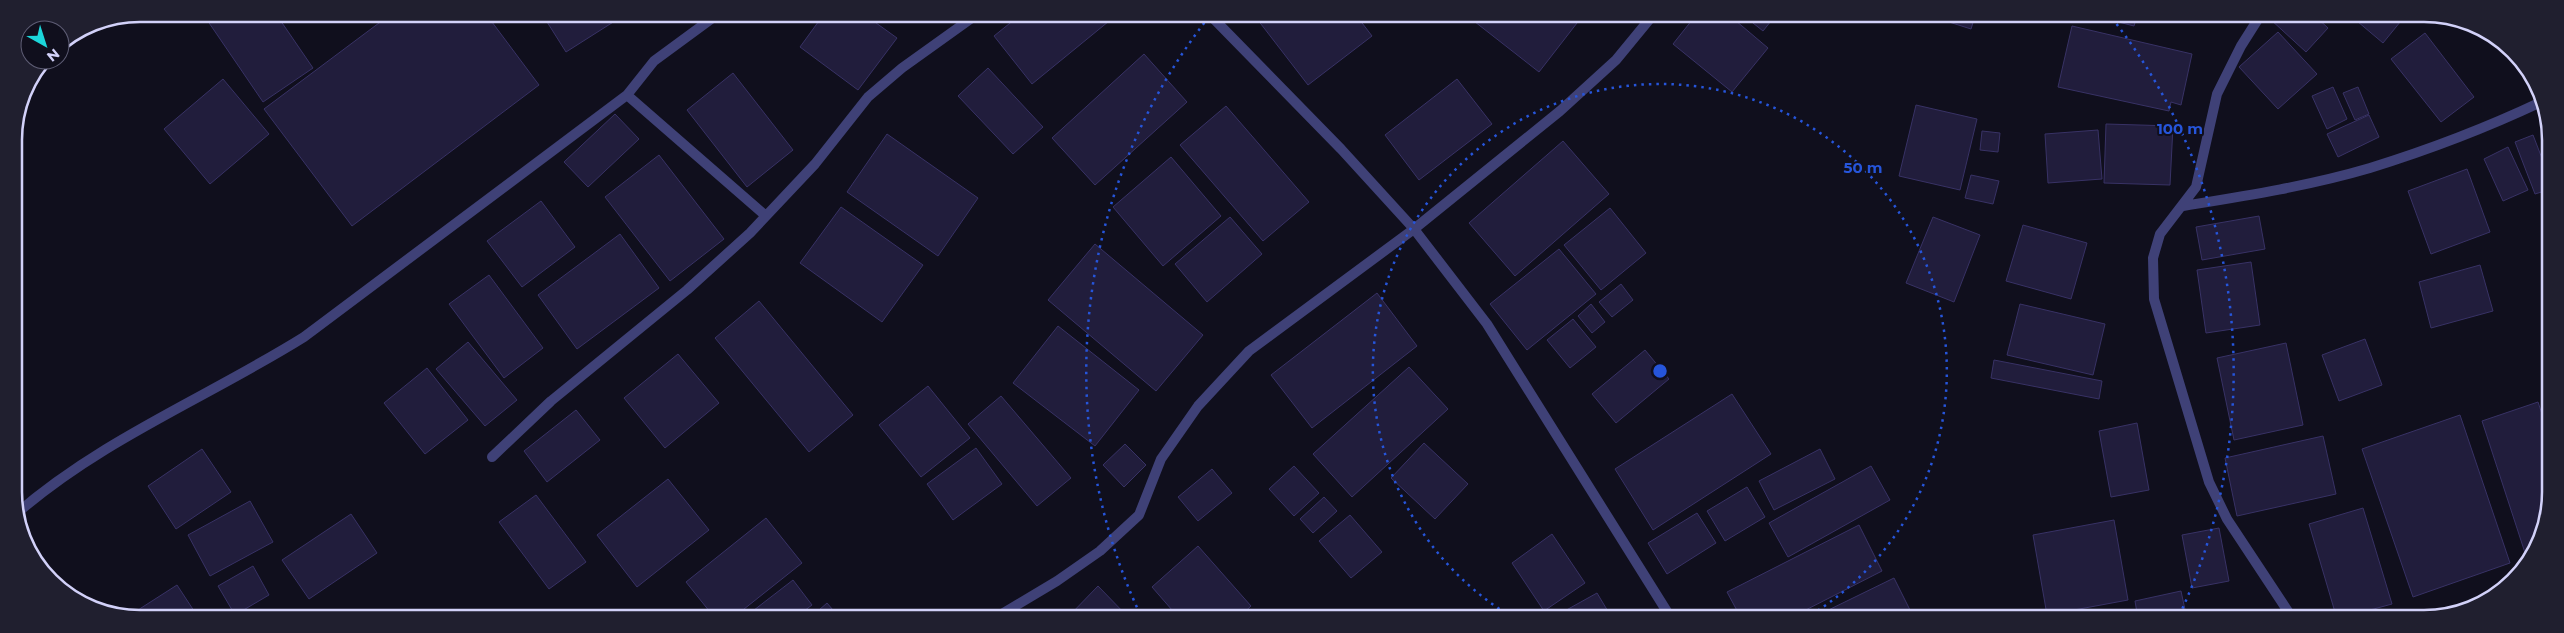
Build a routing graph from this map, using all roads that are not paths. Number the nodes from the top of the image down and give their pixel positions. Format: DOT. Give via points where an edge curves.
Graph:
graph roads {
  1 [pos="707,22"];
  2 [pos="966,22"];
  3 [pos="1217,22"];
  4 [pos="1647,22"];
  5 [pos="2256,22"];
  6 [pos="627,95"];
  7 [pos="2536,105"];
  8 [pos="2183,206"];
  9 [pos="766,216"];
  10 [pos="1414,229"];
  11 [pos="492,458"];
  12 [pos="24,508"];
  13 [pos="1009,610"];
  14 [pos="1666,610"];
  15 [pos="2287,610"];
  1 -- 6 [label="street" via="654,61"];
  2 -- 9 [label="street" via="868,96 815,164"];
  3 -- 10 [label="street"];
  4 -- 10 [label="street" via="1616,60 1560,111"];
  5 -- 8 [label="street" via="2217,94 2196,187"];
  6 -- 9 [label="street"];
  6 -- 12 [label="street" via="304,337 252,369 95,454"];
  7 -- 8 [label="street" via="2369,168 2273,191"];
  8 -- 15 [label="street" via="2160,234 2152,258 2154,299 2209,482 2227,519"];
  9 -- 11 [label="street" via="694,284 551,402"];
  10 -- 13 [label="street" via="1249,351 1198,406 1161,459 1139,515 1100,551"];
  10 -- 14 [label="street" via="1487,324"];
}
